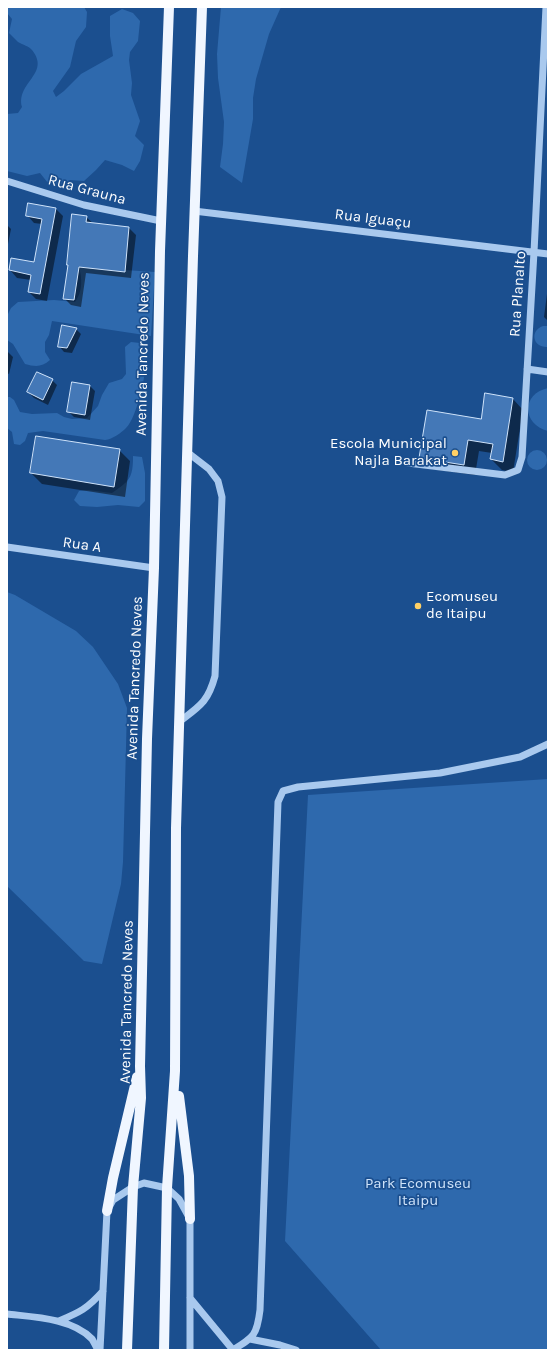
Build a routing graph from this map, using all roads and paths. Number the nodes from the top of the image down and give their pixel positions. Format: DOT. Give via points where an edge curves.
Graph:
graph roads {
  1 [pos="169,7"];
  2 [pos="202,7"];
  3 [pos="546,7"];
  4 [pos="547,30"];
  5 [pos="540,136"];
  6 [pos="548,138"];
  7 [pos="7,181"];
  8 [pos="194,211"];
  9 [pos="161,221"];
  10 [pos="534,252"];
  11 [pos="548,254"];
  12 [pos="527,369"];
  13 [pos="548,372"];
  14 [pos="187,452"];
  15 [pos="408,464"];
  16 [pos="7,547"];
  17 [pos="154,568"];
  18 [pos="180,722"];
  19 [pos="548,744"];
  20 [pos="140,1066"];
  21 [pos="175,1071"];
  22 [pos="133,1187"];
  23 [pos="167,1188"];
  24 [pos="108,1212"];
  25 [pos="190,1219"];
  26 [pos="103,1291"];
  27 [pos="190,1298"];
  28 [pos="7,1314"];
  29 [pos="59,1321"];
  30 [pos="250,1339"];
  31 [pos="99,1350"];
  32 [pos="127,1350"];
  33 [pos="164,1350"];
  34 [pos="190,1350"];
  35 [pos="233,1350"];
  36 [pos="296,1350"];
  1 -- 9 [label="main road, Avenida Tancredo Neves"];
  2 -- 8 [label="main road"];
  3 -- 4 [label="street, Rua Planalto"];
  4 -- 5 [label="street, Rua Planalto"];
  5 -- 6 [label="street"];
  5 -- 10 [label="street, Rua Planalto"];
  7 -- 9 [label="street, Rua Grauna" via="84,204"];
  8 -- 10 [label="street, Rua Iguaçu"];
  8 -- 14 [label="main road"];
  9 -- 17 [label="main road, Avenida Tancredo Neves"];
  10 -- 11 [label="street, Rua Iguaçu"];
  10 -- 12 [label="street, Rua Planalto"];
  12 -- 13 [label="street"];
  12 -- 15 [label="street, Rua Planalto" via="522,457 518,470 505,475"];
  14 -- 18 [label="main road"];
  14 -- 18 [label="street" via="209,469 218,481 222,497 215,676 211,691 202,704"];
  16 -- 17 [label="street, Rua A"];
  17 -- 20 [label="main road, Avenida Tancredo Neves" via="147,739"];
  18 -- 21 [label="main road" via="176,828"];
  19 -- 30 [label="street" via="520,757 440,773 298,787 283,791 278,802 260,1310 258,1328"];
  20 -- 22 [label="main road, Avenida Tancredo Neves" via="141,1098"];
  20 -- 24 [label="main road" via="113,1178"];
  21 -- 23 [label="main road"];
  21 -- 25 [label="main road" via="189,1176"];
  22 -- 23 [label="street" via="144,1183"];
  22 -- 24 [label="street" via="113,1200"];
  22 -- 32 [label="main road, Avenida Tancredo Neves"];
  23 -- 25 [label="street" via="179,1199"];
  23 -- 33 [label="main road"];
  24 -- 26 [label="street"];
  25 -- 27 [label="street"];
  26 -- 29 [label="street" via="83,1310"];
  26 -- 31 [label="street"];
  27 -- 34 [label="street"];
  27 -- 35 [label="street"];
  28 -- 29 [label="street"];
  29 -- 31 [label="street" via="92,1339"];
  30 -- 35 [label="street"];
  30 -- 36 [label="street"];
}
